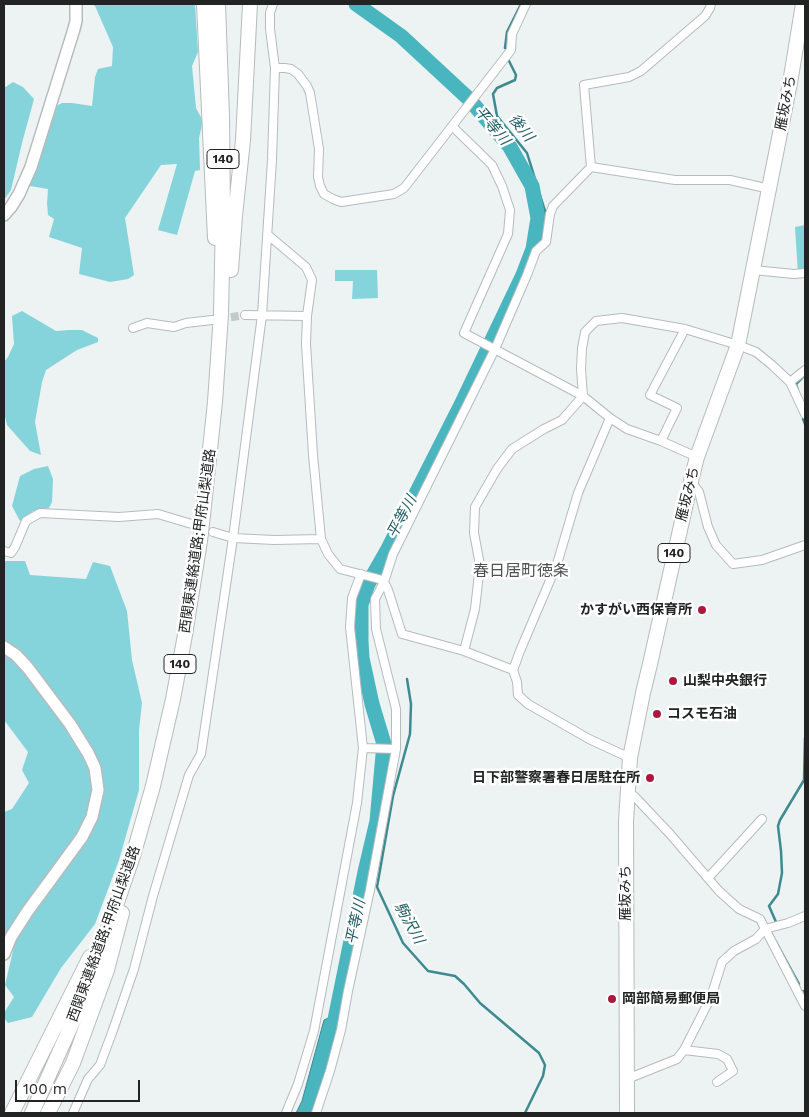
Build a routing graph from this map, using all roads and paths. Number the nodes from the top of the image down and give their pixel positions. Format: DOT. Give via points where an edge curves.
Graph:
graph roads {
  1 [pos="76,4"];
  2 [pos="204,4"];
  3 [pos="218,4"];
  4 [pos="250,4"];
  5 [pos="273,4"];
  6 [pos="526,4"];
  7 [pos="711,4"];
  8 [pos="803,4"];
  9 [pos="275,68"];
  10 [pos="452,126"];
  11 [pos="591,166"];
  12 [pos="770,189"];
  13 [pos="4,215"];
  14 [pos="268,235"];
  15 [pos="753,270"];
  16 [pos="805,273"];
  17 [pos="245,315"];
  18 [pos="262,315"];
  19 [pos="307,316"];
  20 [pos="216,317"];
  21 [pos="133,328"];
  22 [pos="685,329"];
  23 [pos="738,345"];
  24 [pos="495,349"];
  25 [pos="218,367"];
  26 [pos="805,370"];
  27 [pos="790,382"];
  28 [pos="583,396"];
  29 [pos="805,414"];
  30 [pos="610,418"];
  31 [pos="661,441"];
  32 [pos="697,457"];
  33 [pos="691,481"];
  34 [pos="199,520"];
  35 [pos="213,532"];
  36 [pos="233,538"];
  37 [pos="322,539"];
  38 [pos="805,545"];
  39 [pos="4,552"];
  40 [pos="360,574"];
  41 [pos="382,580"];
  42 [pos="4,647"];
  43 [pos="464,651"];
  44 [pos="513,670"];
  45 [pos="362,748"];
  46 [pos="396,749"];
  47 [pos="630,758"];
  48 [pos="153,786"];
  49 [pos="628,791"];
  50 [pos="762,819"];
  51 [pos="708,878"];
  52 [pos="116,905"];
  53 [pos="805,916"];
  54 [pos="765,929"];
  55 [pos="4,954"];
  56 [pos="805,1006"];
  57 [pos="684,1050"];
  58 [pos="627,1079"];
  59 [pos="717,1082"];
  60 [pos="12,1113"];
  61 [pos="32,1113"];
  62 [pos="48,1113"];
  63 [pos="73,1113"];
  64 [pos="286,1113"];
  65 [pos="316,1113"];
  66 [pos="627,1113"];
  1 -- 13 [label="street" via="74,29 31,167 19,194"];
  2 -- 20 [label="highway"];
  3 -- 20 [label="highway, 西関東連絡道路;甲府山梨道路 / 140" via="223,199"];
  4 -- 25 [label="highway" via="244,140 226,323"];
  5 -- 9 [label="street" via="270,29"];
  6 -- 10 [label="street" via="512,34 511,50"];
  7 -- 11 [label="street" via="705,16 641,71 629,77 584,85"];
  8 -- 12 [label="highway, 雁坂みち / 140"];
  9 -- 10 [label="street" via="291,69 308,86 319,149 320,186 324,194 341,202 394,194 404,188"];
  9 -- 14 [label="street"];
  10 -- 24 [label="street" via="492,165 510,210 508,234 464,333"];
  11 -- 12 [label="street" via="675,180 730,180"];
  11 -- 24 [label="street" via="553,206 546,242 536,251"];
  12 -- 15 [label="highway, 雁坂みち / 140"];
  14 -- 18 [label="street"];
  14 -- 19 [label="street" via="306,267 312,280"];
  15 -- 16 [label="street"];
  15 -- 23 [label="highway, 雁坂みち / 140"];
  17 -- 18 [label="street"];
  18 -- 19 [label="street"];
  18 -- 36 [label="street"];
  19 -- 37 [label="street" via="313,455"];
  20 -- 21 [label="street" via="174,328 147,323"];
  20 -- 25 [label="highway, 西関東連絡道路;甲府山梨道路 / 140"];
  22 -- 23 [label="street"];
  22 -- 28 [label="street" via="622,318 596,321 585,332 582,348"];
  22 -- 31 [label="street" via="650,395 677,408"];
  23 -- 27 [label="street" via="756,352"];
  23 -- 32 [label="highway, 雁坂みち / 140"];
  24 -- 28 [label="street"];
  24 -- 41 [label="street"];
  25 -- 34 [label="highway, 西関東連絡道路;甲府山梨道路 / 140"];
  26 -- 27 [label="street"];
  27 -- 29 [label="street"];
  28 -- 30 [label="street"];
  28 -- 43 [label="street" via="562,420 512,449 475,508 474,533 480,565 475,609"];
  30 -- 31 [label="street"];
  30 -- 44 [label="street" via="578,492 557,564"];
  31 -- 32 [label="street"];
  32 -- 33 [label="highway, 雁坂みち / 140"];
  33 -- 38 [label="street" via="699,492 716,546 733,564 762,560"];
  33 -- 47 [label="highway, 雁坂みち / 140"];
  34 -- 39 [label="street" via="158,514 119,517 40,513 26,521 11,554"];
  34 -- 48 [label="highway, 西関東連絡道路;甲府山梨道路 / 140, bridge" via="200,541 186,635"];
  35 -- 36 [label="street"];
  36 -- 37 [label="street"];
  36 -- 63 [label="street" via="200,754 188,775 134,970 113,1030 100,1066 88,1079"];
  37 -- 40 [label="street" via="328,554 340,569"];
  40 -- 41 [label="street"];
  40 -- 45 [label="street" via="352,598 350,627"];
  41 -- 43 [label="street" via="402,634"];
  41 -- 46 [label="street" via="375,599 376,629 396,709"];
  42 -- 55 [label="street" via="28,668 70,724 95,768 98,790 92,817 82,837 27,912"];
  43 -- 44 [label="street"];
  44 -- 47 [label="street" via="518,695 528,704"];
  45 -- 46 [label="street"];
  45 -- 64 [label="street" via="357,803 314,1031"];
  46 -- 65 [label="street" via="341,1030"];
  47 -- 49 [label="highway, 雁坂みち / 140"];
  48 -- 52 [label="highway, 西関東連絡道路;甲府山梨道路 / 140"];
  48 -- 62 [label="highway" via="139,853 107,970 73,1063"];
  49 -- 51 [label="street"];
  49 -- 58 [label="highway, 雁坂みち / 140"];
  50 -- 51 [label="street"];
  51 -- 54 [label="street" via="740,909 760,920"];
  52 -- 60 [label="highway"];
  52 -- 61 [label="highway, 西関東連絡道路;甲府山梨道路 / 140" via="98,958"];
  53 -- 54 [label="street"];
  54 -- 56 [label="street"];
  54 -- 57 [label="street" via="722,962 711,996"];
  57 -- 58 [label="street" via="677,1059"];
  57 -- 59 [label="street" via="718,1054 727,1059 733,1070"];
  58 -- 66 [label="highway, 雁坂みち / 140"];
}
